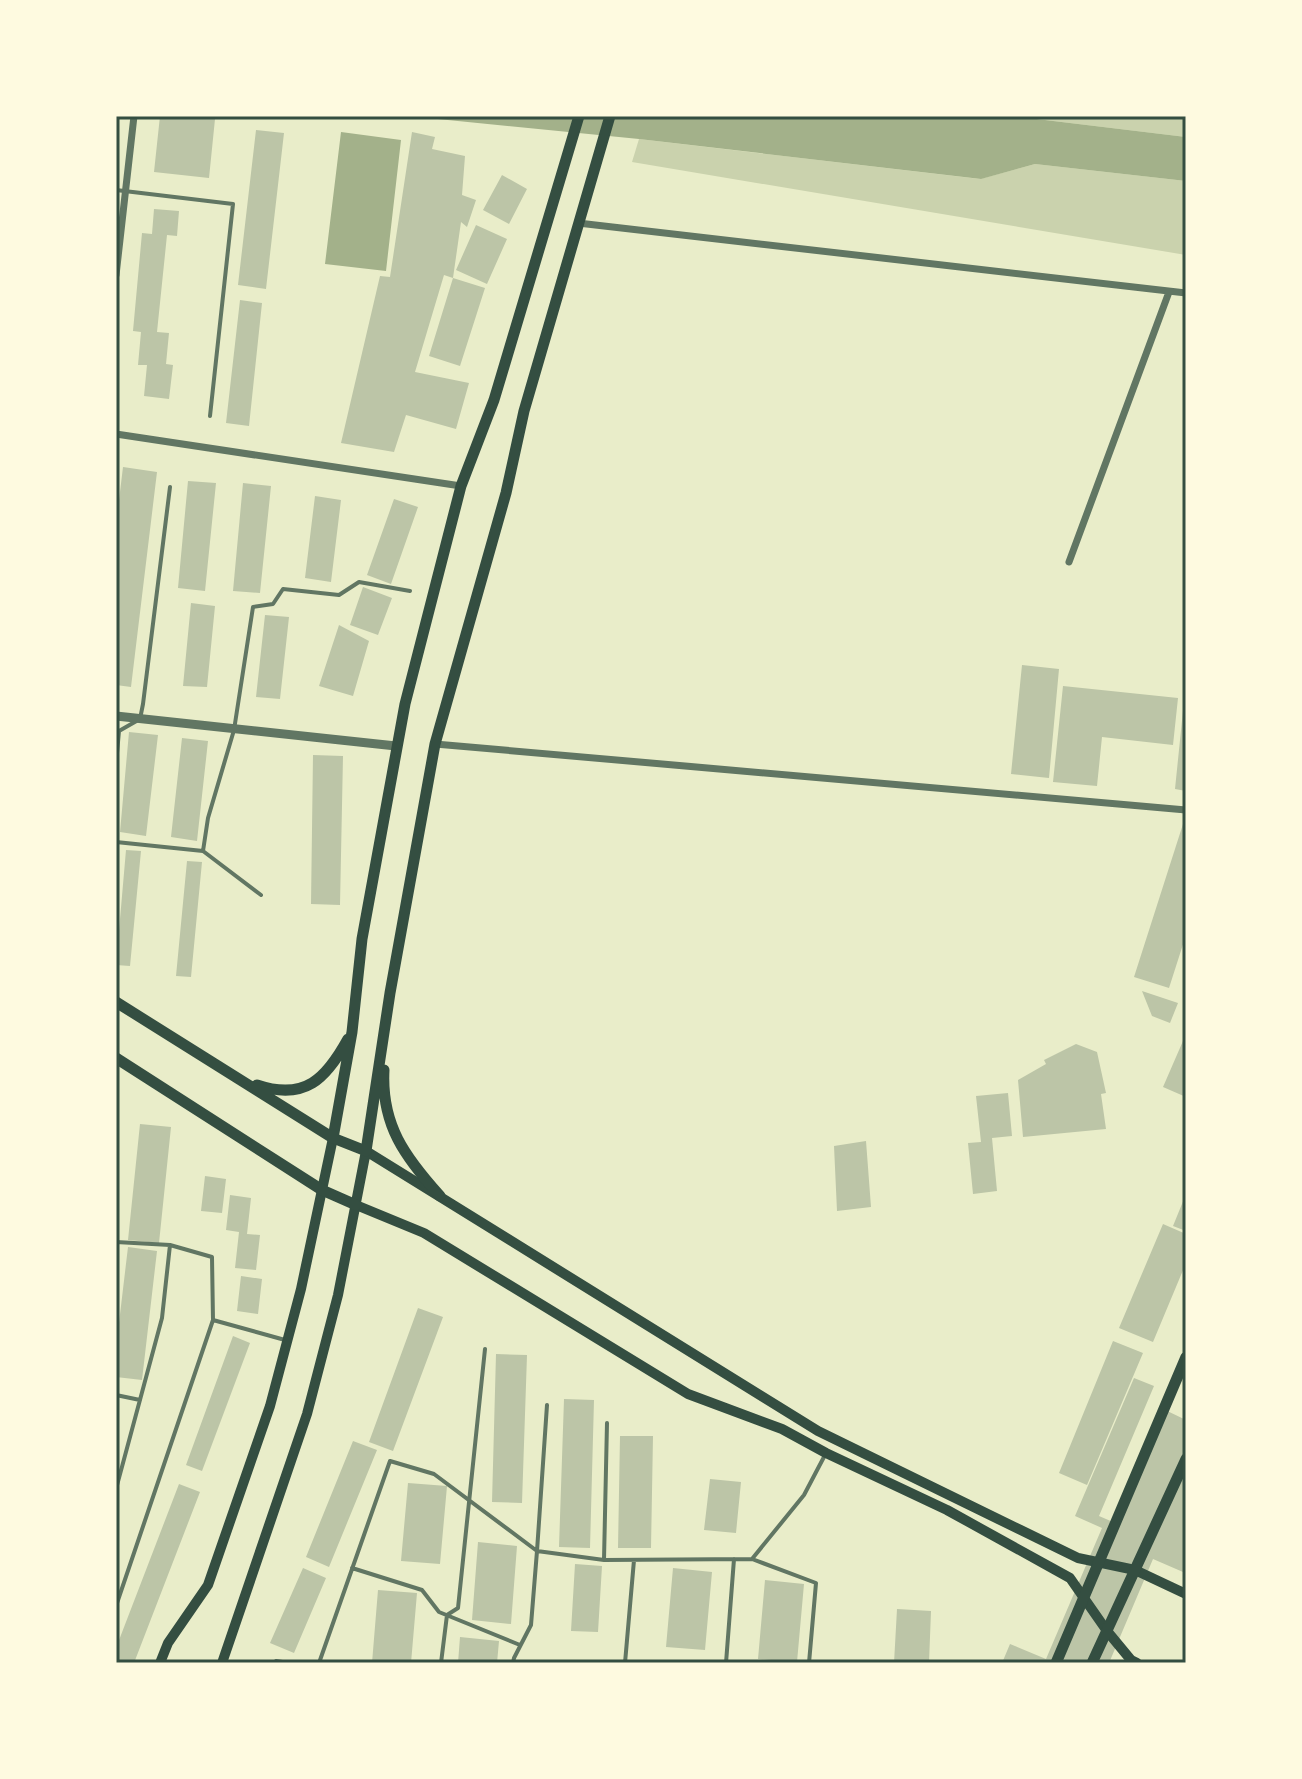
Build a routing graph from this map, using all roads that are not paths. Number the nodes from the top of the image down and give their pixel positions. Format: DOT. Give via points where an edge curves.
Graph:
graph roads {
  1 [pos="134,116"];
  2 [pos="579,116"];
  3 [pos="610,116"];
  4 [pos="116,190"];
  5 [pos="126,191"];
  6 [pos="578,223"];
  7 [pos="116,275"];
  8 [pos="1169,292"];
  9 [pos="1186,293"];
  10 [pos="210,416"];
  11 [pos="116,434"];
  12 [pos="461,486"];
  13 [pos="170,487"];
  14 [pos="1069,562"];
  15 [pos="410,591"];
  16 [pos="116,716"];
  17 [pos="140,719"];
  18 [pos="234,730"];
  19 [pos="435,744"];
  20 [pos="396,746"];
  21 [pos="116,764"];
  22 [pos="1186,810"];
  23 [pos="116,842"];
  24 [pos="203,851"];
  25 [pos="261,895"];
  26 [pos="390,993"];
  27 [pos="116,1002"];
  28 [pos="352,1032"];
  29 [pos="116,1058"];
  30 [pos="242,1079"];
  31 [pos="333,1138"];
  32 [pos="366,1151"];
  33 [pos="322,1190"];
  34 [pos="440,1196"];
  35 [pos="356,1205"];
  36 [pos="116,1244"];
  37 [pos="170,1245"];
  38 [pos="213,1320"];
  39 [pos="288,1341"];
  40 [pos="485,1349"];
  41 [pos="1186,1357"];
  42 [pos="116,1395"];
  43 [pos="140,1400"];
  44 [pos="547,1405"];
  45 [pos="607,1423"];
  46 [pos="826,1453"];
  47 [pos="1186,1459"];
  48 [pos="116,1489"];
  49 [pos="470,1502"];
  50 [pos="537,1551"];
  51 [pos="734,1559"];
  52 [pos="752,1559"];
  53 [pos="604,1560"];
  54 [pos="634,1560"];
  55 [pos="1100,1563"];
  56 [pos="352,1568"];
  57 [pos="1135,1570"];
  58 [pos="1186,1594"];
  59 [pos="1084,1600"];
  60 [pos="116,1606"];
  61 [pos="447,1615"];
  62 [pos="1107,1631"];
  63 [pos="520,1645"];
  64 [pos="276,1661"];
  65 [pos="160,1663"];
  66 [pos="222,1663"];
  67 [pos="289,1663"];
  68 [pos="319,1663"];
  69 [pos="441,1663"];
  70 [pos="513,1663"];
  71 [pos="625,1663"];
  72 [pos="726,1663"];
  73 [pos="809,1663"];
  74 [pos="1056,1663"];
  75 [pos="1092,1663"];
  76 [pos="1137,1663"];
  1 -- 5 [label="street"];
  2 -- 12 [label="main road" via="494,400"];
  3 -- 6 [label="main road"];
  4 -- 5 [label="lane"];
  5 -- 7 [label="street"];
  5 -- 10 [label="lane" via="233,204"];
  6 -- 8 [label="street"];
  6 -- 19 [label="main road"];
  8 -- 9 [label="street"];
  8 -- 14 [label="street"];
  11 -- 12 [label="street"];
  12 -- 20 [label="main road"];
  13 -- 17 [label="lane"];
  15 -- 18 [label="lane" via="359,582 339,595 283,589 273,604 253,607"];
  16 -- 17 [label="street"];
  17 -- 18 [label="street"];
  17 -- 21 [label="lane" via="119,731"];
  18 -- 20 [label="street"];
  18 -- 24 [label="lane"];
  19 -- 22 [label="street"];
  19 -- 26 [label="main road"];
  20 -- 28 [label="main road" via="362,939"];
  23 -- 24 [label="lane"];
  24 -- 25 [label="lane"];
  26 -- 32 [label="main road"];
  26 -- 34 [label="main road" via="384,1098 400,1147"];
  27 -- 30 [label="main road"];
  28 -- 30 [label="main road" via="327,1071 302,1089 284,1091"];
  28 -- 31 [label="main road"];
  29 -- 33 [label="main road"];
  30 -- 31 [label="main road"];
  31 -- 32 [label="main road"];
  31 -- 33 [label="main road"];
  32 -- 34 [label="main road"];
  32 -- 35 [label="main road"];
  33 -- 35 [label="main road"];
  33 -- 39 [label="main road"];
  34 -- 55 [label="main road" via="818,1431 1078,1558"];
  35 -- 46 [label="main road" via="424,1233 688,1394 763,1421"];
  35 -- 66 [label="main road" via="307,1414"];
  36 -- 37 [label="lane"];
  37 -- 38 [label="lane" via="212,1257"];
  37 -- 43 [label="lane" via="162,1318"];
  38 -- 39 [label="lane"];
  38 -- 60 [label="lane"];
  39 -- 65 [label="main road" via="208,1585"];
  40 -- 49 [label="lane"];
  41 -- 55 [label="main road"];
  42 -- 43 [label="lane"];
  43 -- 48 [label="lane"];
  44 -- 50 [label="lane"];
  45 -- 53 [label="lane"];
  46 -- 52 [label="lane" via="804,1495"];
  46 -- 59 [label="main road" via="947,1510 1070,1578"];
  47 -- 57 [label="main road"];
  49 -- 50 [label="lane"];
  49 -- 56 [label="lane" via="434,1474 390,1461"];
  49 -- 61 [label="lane" via="458,1608"];
  50 -- 53 [label="lane"];
  50 -- 63 [label="lane" via="531,1625"];
  51 -- 52 [label="lane"];
  51 -- 54 [label="lane"];
  51 -- 72 [label="lane"];
  52 -- 73 [label="lane" via="816,1583"];
  53 -- 54 [label="lane"];
  54 -- 71 [label="lane"];
  55 -- 57 [label="main road"];
  55 -- 59 [label="main road"];
  56 -- 61 [label="lane" via="422,1590"];
  56 -- 68 [label="lane"];
  57 -- 58 [label="main road"];
  57 -- 62 [label="main road"];
  59 -- 62 [label="main road"];
  59 -- 74 [label="main road"];
  61 -- 63 [label="lane"];
  61 -- 69 [label="lane"];
  62 -- 75 [label="main road"];
  62 -- 76 [label="main road"];
  63 -- 70 [label="lane"];
  64 -- 67 [label="lane"];
}
